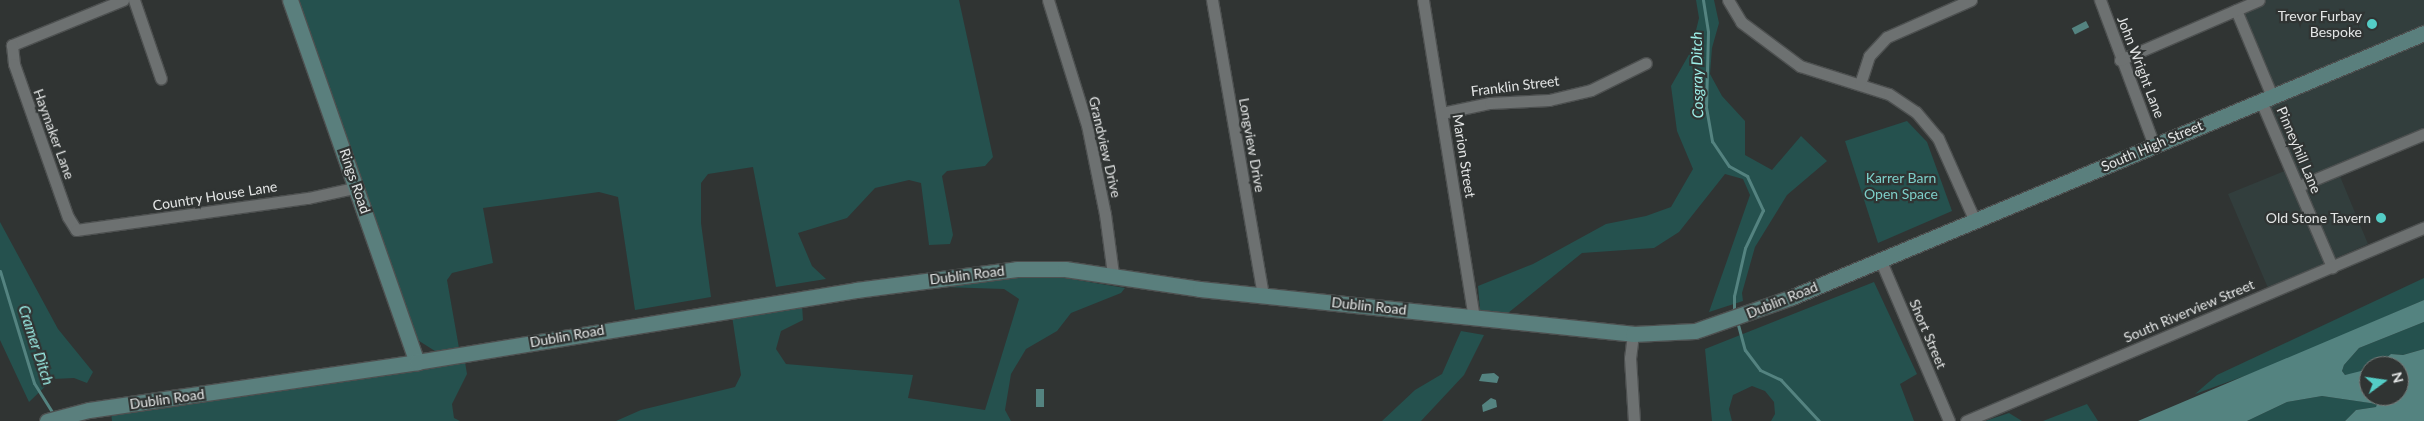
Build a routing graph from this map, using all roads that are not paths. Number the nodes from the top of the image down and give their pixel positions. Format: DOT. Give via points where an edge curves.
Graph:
graph roads {
  1 [pos="123,0"];
  2 [pos="134,0"];
  3 [pos="290,0"];
  4 [pos="1048,0"];
  5 [pos="1212,0"];
  6 [pos="1423,0"];
  7 [pos="1728,0"];
  8 [pos="1971,0"];
  9 [pos="2100,0"];
  10 [pos="2259,0"];
  11 [pos="2236,10"];
  12 [pos="2424,32"];
  13 [pos="2120,60"];
  14 [pos="1646,63"];
  15 [pos="161,80"];
  16 [pos="1860,84"];
  17 [pos="2267,98"];
  18 [pos="1442,113"];
  19 [pos="2424,134"];
  20 [pos="2154,145"];
  21 [pos="2299,186"];
  22 [pos="358,187"];
  23 [pos="1974,219"];
  24 [pos="2424,228"];
  25 [pos="76,230"];
  26 [pos="1880,259"];
  27 [pos="2332,267"];
  28 [pos="1113,274"];
  29 [pos="1263,294"];
  30 [pos="1474,318"];
  31 [pos="1633,334"];
  32 [pos="417,362"];
  33 [pos="47,421"];
  34 [pos="1634,421"];
  35 [pos="1949,421"];
  36 [pos="1966,421"];
  1 -- 25 [label="street, Haymaker Lane" via="12,45 17,73 68,216"];
  2 -- 15 [label="street"];
  3 -- 22 [label="main road, Rings Road"];
  4 -- 28 [label="street, Grandview Drive" via="1087,125"];
  5 -- 29 [label="street, Longview Drive"];
  6 -- 18 [label="street, Marion Street"];
  7 -- 16 [label="street" via="1746,27 1800,66"];
  8 -- 16 [label="street" via="1898,30 1882,41 1869,56"];
  9 -- 13 [label="street, John Wright Lane"];
  10 -- 11 [label="street"];
  11 -- 13 [label="street"];
  11 -- 17 [label="street, Pinneyhill Lane"];
  12 -- 17 [label="main road, South High Street"];
  13 -- 20 [label="street, John Wright Lane"];
  14 -- 18 [label="street, Franklin Street" via="1616,79 1574,94"];
  16 -- 23 [label="street" via="1904,102 1929,126 1944,149"];
  17 -- 20 [label="main road, South High Street"];
  17 -- 21 [label="street, Pinneyhill Lane"];
  18 -- 30 [label="street, Marion Street"];
  19 -- 21 [label="street"];
  20 -- 23 [label="main road, South High Street"];
  21 -- 27 [label="street, Pinneyhill Lane"];
  22 -- 25 [label="street, Country House Lane" via="308,198"];
  22 -- 32 [label="main road, Rings Road"];
  23 -- 26 [label="main road, South High Street"];
  24 -- 27 [label="street, South Riverview Street"];
  26 -- 31 [label="main road, Dublin Road" via="1721,325 1683,333"];
  26 -- 35 [label="street, Short Street"];
  27 -- 36 [label="street, South Riverview Street"];
  28 -- 29 [label="main road, Dublin Road" via="1200,289"];
  28 -- 32 [label="main road, Dublin Road" via="1064,269 967,274 600,330"];
  29 -- 30 [label="main road, Dublin Road"];
  30 -- 31 [label="main road, Dublin Road"];
  31 -- 34 [label="street" via="1630,358"];
  32 -- 33 [label="main road, Dublin Road" via="79,412"];
}
